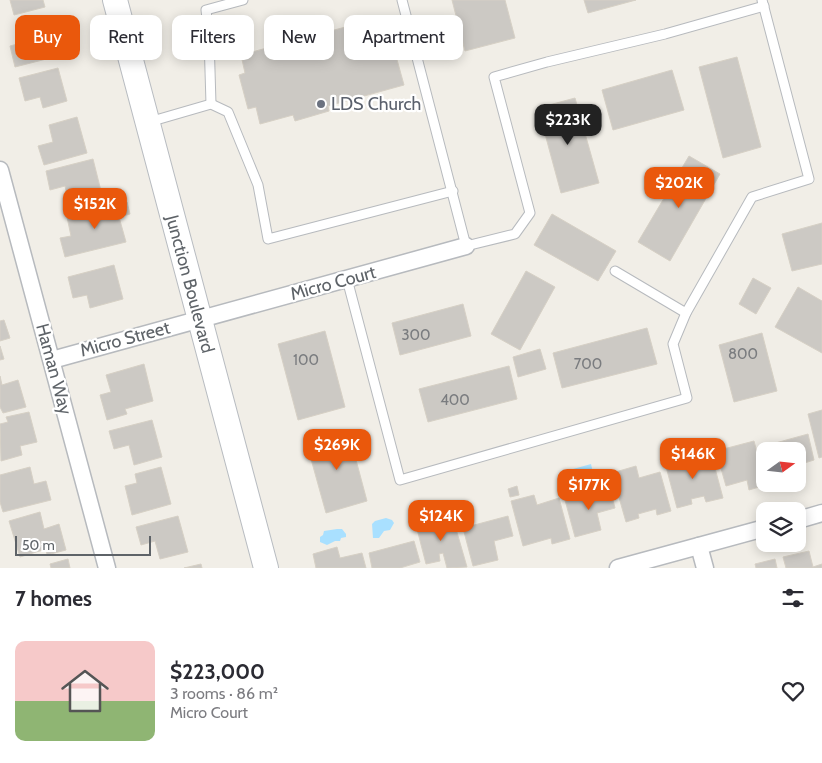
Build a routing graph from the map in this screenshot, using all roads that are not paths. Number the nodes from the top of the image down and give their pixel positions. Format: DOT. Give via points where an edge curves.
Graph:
graph roads {
  1 [pos="115,0"];
  2 [pos="243,0"];
  3 [pos="402,0"];
  4 [pos="763,3"];
  5 [pos="211,104"];
  6 [pos="147,122"];
  7 [pos="0,170"];
  8 [pos="453,191"];
  9 [pos="466,246"];
  10 [pos="615,271"];
  11 [pos="347,279"];
  12 [pos="686,313"];
  13 [pos="199,319"];
  14 [pos="52,360"];
  15 [pos="822,513"];
  16 [pos="806,518"];
  17 [pos="756,530"];
  18 [pos="699,546"];
  19 [pos="107,568"];
  20 [pos="266,568"];
  21 [pos="618,568"];
  22 [pos="705,568"];
  1 -- 6 [label="main road, Junction Boulevard"];
  2 -- 5 [label="lane" via="206,10"];
  3 -- 8 [label="lane"];
  4 -- 9 [label="lane" via="665,34 494,77 530,213 515,234"];
  4 -- 12 [label="lane" via="809,179 752,197"];
  5 -- 6 [label="lane"];
  5 -- 8 [label="lane" via="228,112 258,185 268,239"];
  6 -- 13 [label="main road, Junction Boulevard"];
  7 -- 14 [label="street, Haman Way"];
  8 -- 9 [label="lane"];
  9 -- 11 [label="street, Micro Court"];
  10 -- 12 [label="lane"];
  11 -- 12 [label="lane" via="400,480 687,398 673,344"];
  11 -- 13 [label="street, Micro Court"];
  13 -- 14 [label="street, Micro Street"];
  13 -- 20 [label="main road, Junction Boulevard"];
  14 -- 19 [label="street, Haman Way"];
  15 -- 16 [label="street"];
  17 -- 18 [label="street"];
  18 -- 21 [label="street"];
  18 -- 22 [label="street"];
}
